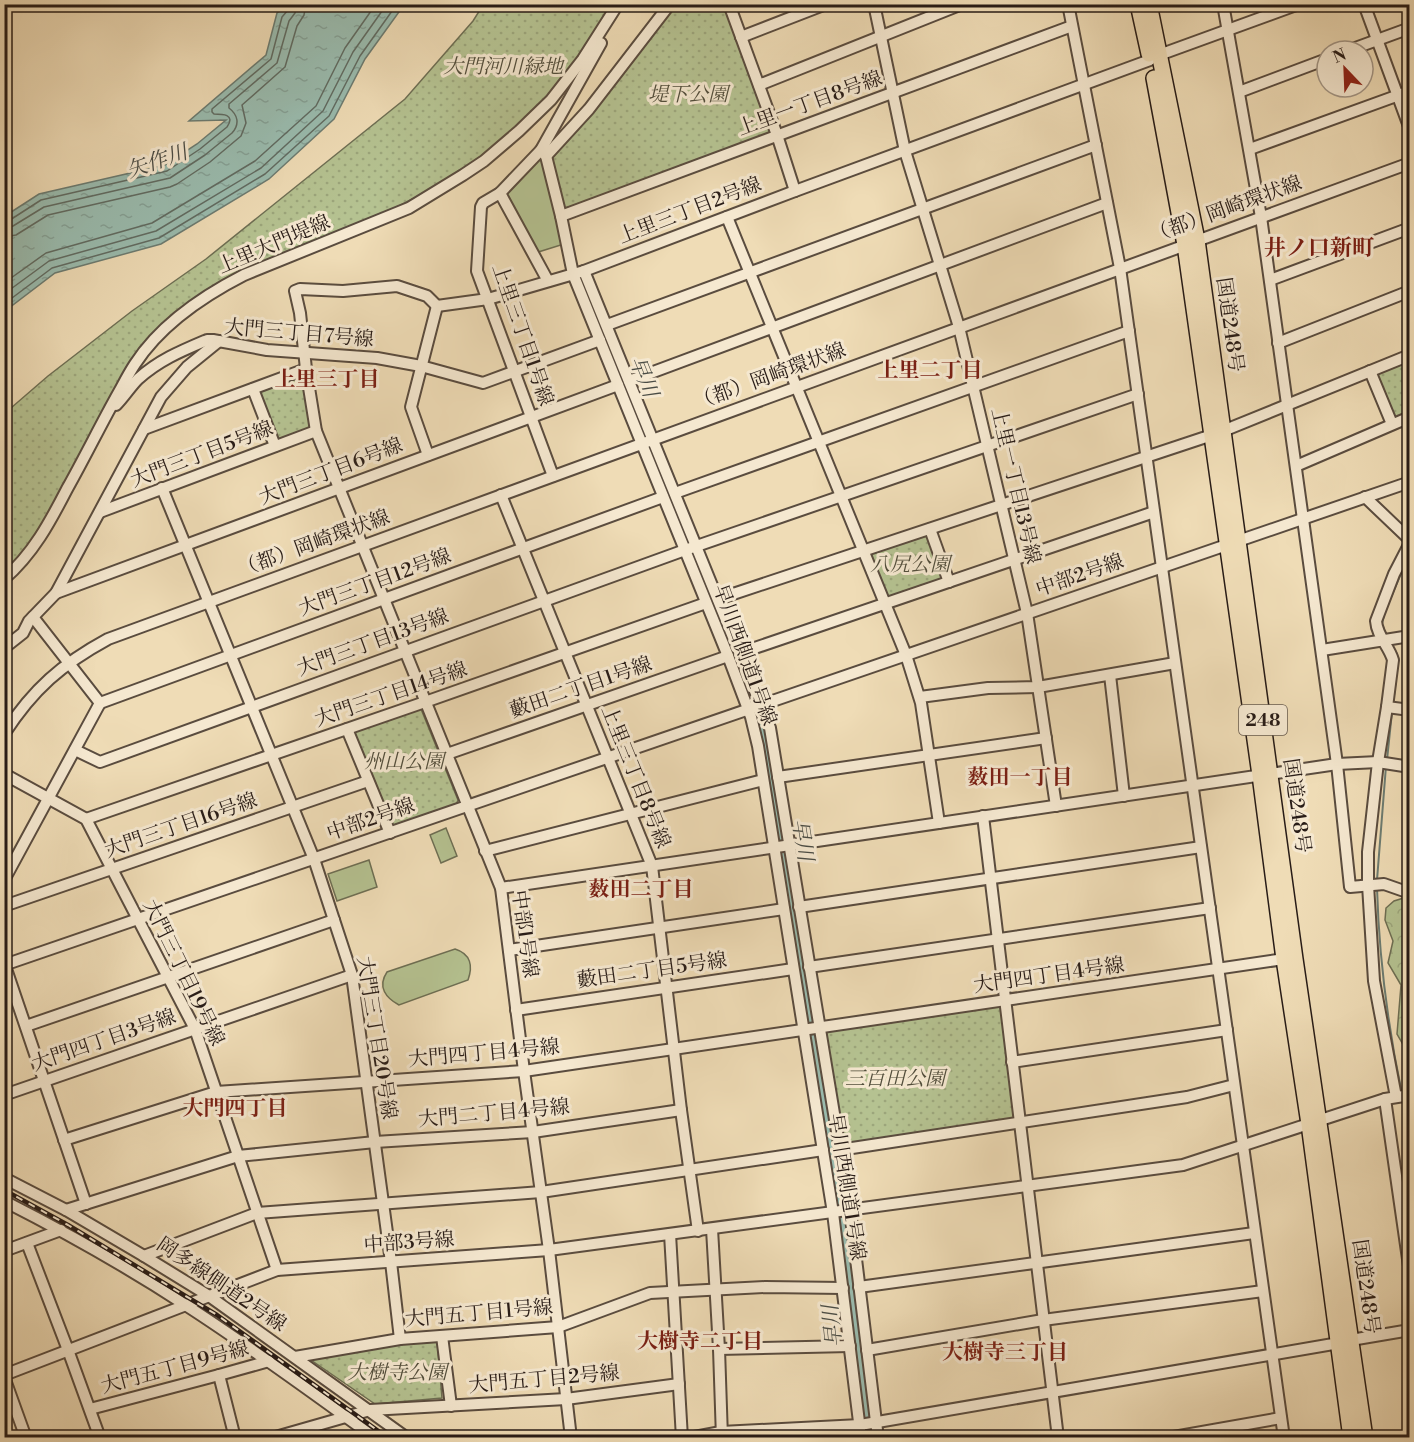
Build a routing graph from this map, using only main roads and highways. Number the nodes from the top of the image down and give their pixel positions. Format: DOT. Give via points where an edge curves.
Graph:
graph roads {
  1 [pos="1138,4"];
  2 [pos="1149,4"];
  3 [pos="1155,57"];
  4 [pos="1265,774"];
  5 [pos="1315,1123"];
  6 [pos="1345,1341"];
  7 [pos="1351,1437"];
  8 [pos="1365,1437"];
  1 -- 3 [label="highway, 国道248号 / 248"];
  2 -- 3 [label="highway, 国道248号 / 248"];
  3 -- 4 [label="highway, 国道248号 / 248" via="1191,242"];
  4 -- 5 [label="highway, 国道248号 / 248" via="1295,959"];
  4 -- 5 [label="highway, 国道248号 / 248" via="1284,959"];
  5 -- 6 [label="highway, 国道248号 / 248"];
  6 -- 7 [label="highway, 国道248号 / 248"];
  6 -- 8 [label="highway, 国道248号 / 248"];
}
